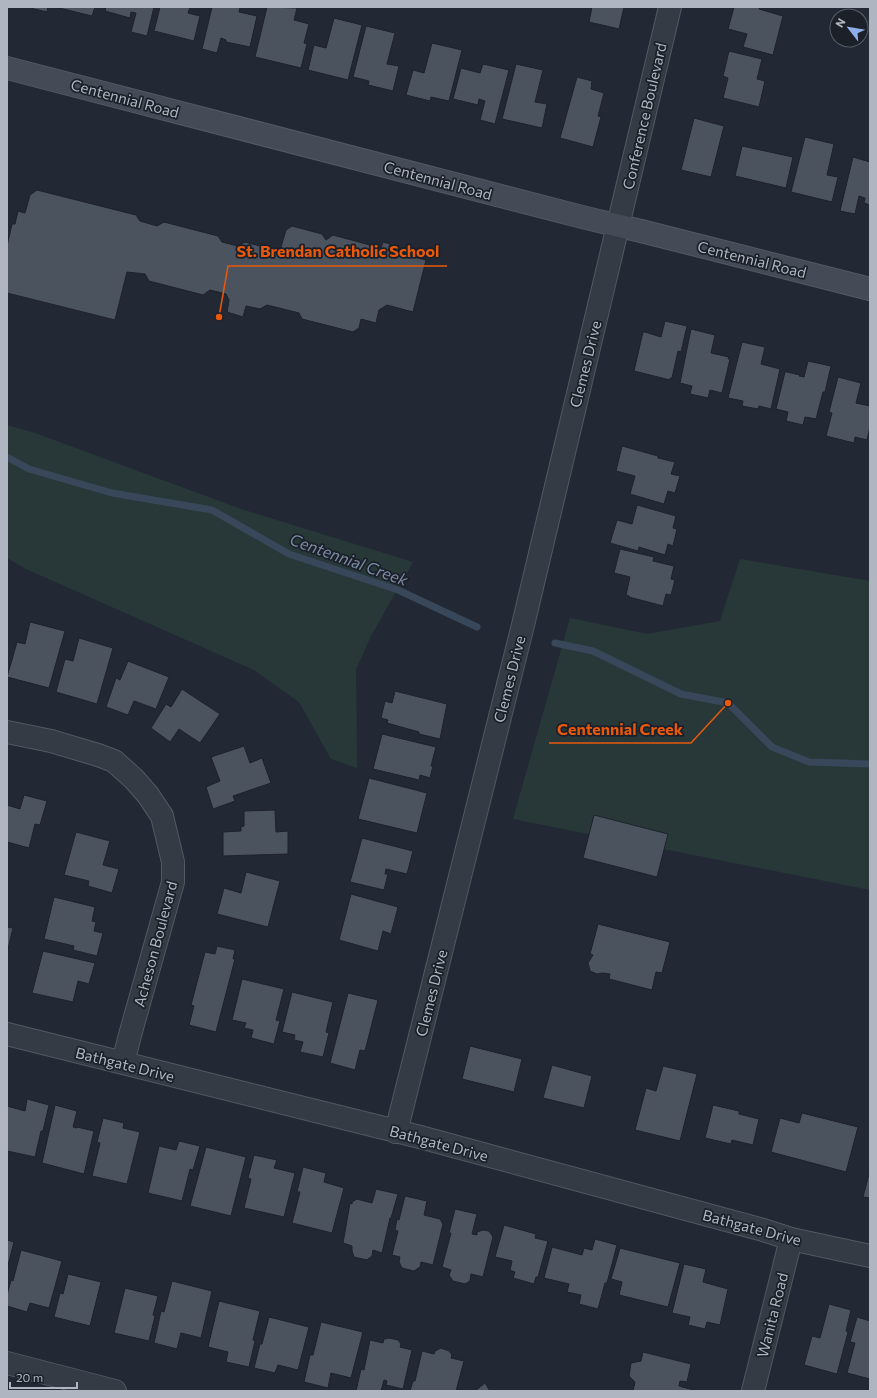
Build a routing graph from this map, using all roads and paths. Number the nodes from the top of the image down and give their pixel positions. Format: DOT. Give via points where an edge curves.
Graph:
graph roads {
  1 [pos="670,7"];
  2 [pos="7,68"];
  3 [pos="618,225"];
  4 [pos="870,289"];
  5 [pos="7,732"];
  6 [pos="7,1034"];
  7 [pos="123,1063"];
  8 [pos="396,1132"];
  9 [pos="791,1239"];
  10 [pos="870,1256"];
  11 [pos="7,1363"];
  12 [pos="115,1391"];
  13 [pos="753,1391"];
  1 -- 3 [label="street, Conference Boulevard"];
  2 -- 3 [label="street, Centennial Road"];
  3 -- 4 [label="street, Centennial Road"];
  3 -- 8 [label="street, Clemes Drive"];
  5 -- 7 [label="street, Acheson Boulevard" via="114,761 134,778 162,816 173,862 173,882"];
  6 -- 7 [label="street, Bathgate Drive"];
  7 -- 8 [label="street, Bathgate Drive"];
  8 -- 9 [label="street, Bathgate Drive" via="725,1219"];
  9 -- 10 [label="street, Bathgate Drive"];
  9 -- 13 [label="street, Wanita Road"];
  11 -- 12 [label="street"];
}
